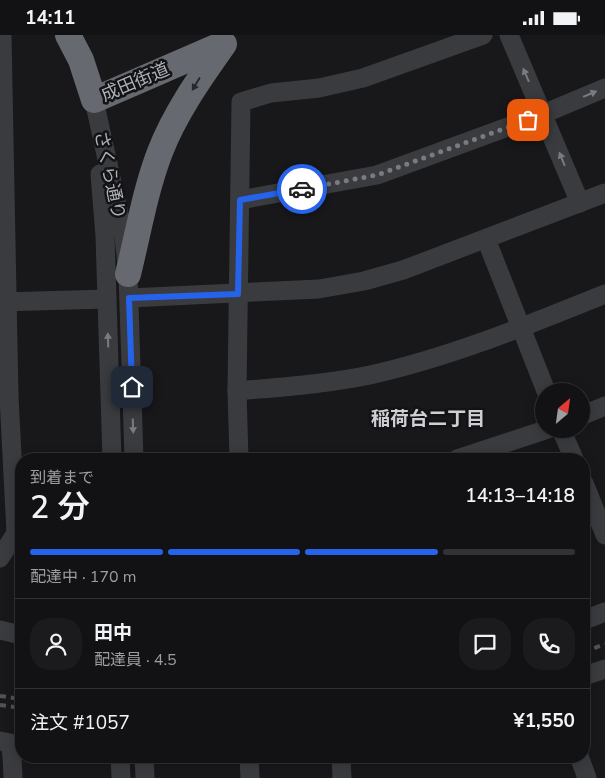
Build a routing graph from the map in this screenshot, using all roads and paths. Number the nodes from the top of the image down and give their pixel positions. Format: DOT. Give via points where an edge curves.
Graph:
graph roads {
  1 [pos="2,35"];
  2 [pos="68,35"];
  3 [pos="509,35"];
  4 [pos="477,36"];
  5 [pos="223,40"];
  6 [pos="605,88"];
  7 [pos="94,100"];
  8 [pos="543,114"];
  9 [pos="605,193"];
  10 [pos="240,200"];
  11 [pos="580,203"];
  12 [pos="486,239"];
  13 [pos="129,286"];
  14 [pos="238,294"];
  15 [pos="605,295"];
  16 [pos="107,299"];
  17 [pos="4,302"];
  18 [pos="521,328"];
  19 [pos="543,383"];
  20 [pos="237,391"];
  21 [pos="5,397"];
  22 [pos="605,406"];
  23 [pos="590,412"];
  24 [pos="535,433"];
  25 [pos="566,438"];
  26 [pos="112,453"];
  27 [pos="134,453"];
  28 [pos="239,453"];
  29 [pos="475,453"];
  30 [pos="572,453"];
  31 [pos="15,492"];
  32 [pos="590,500"];
  33 [pos="598,523"];
  34 [pos="15,536"];
  35 [pos="0,558"];
  36 [pos="605,612"];
  37 [pos="590,618"];
  38 [pos="0,630"];
  39 [pos="15,634"];
  40 [pos="605,669"];
  41 [pos="590,674"];
  42 [pos="0,741"];
  43 [pos="15,752"];
  44 [pos="16,763"];
  45 [pos="249,763"];
  46 [pos="341,763"];
  47 [pos="582,763"];
  48 [pos="13,778"];
  49 [pos="250,778"];
  50 [pos="342,778"];
  51 [pos="587,778"];
  1 -- 17 [label="street"];
  2 -- 7 [label="highway, 成田街道" via="81,60"];
  8 -- 3 [label="street, one-way"];
  4 -- 10 [label="street" via="363,78 320,89 257,96 241,102"];
  5 -- 7 [label="highway, 成田街道"];
  5 -- 13 [label="highway, one-way" via="175,119 160,153 149,188"];
  8 -- 6 [label="street, one-way"];
  7 -- 13 [label="street, さくら通り" via="124,237"];
  7 -- 16 [label="street, さくら通り"];
  8 -- 10 [label="street" via="377,175"];
  11 -- 8 [label="street, one-way"];
  9 -- 11 [label="street"];
  10 -- 14 [label="street"];
  11 -- 12 [label="street"];
  12 -- 14 [label="street" via="403,271 364,281 319,289"];
  12 -- 18 [label="street"];
  13 -- 14 [label="street"];
  13 -- 27 [label="street, さくら通り, one-way"];
  14 -- 20 [label="street"];
  15 -- 18 [label="street"];
  16 -- 17 [label="street"];
  26 -- 16 [label="street, さくら通り, one-way"];
  17 -- 21 [label="street"];
  18 -- 19 [label="street"];
  18 -- 20 [label="street" via="370,375"];
  20 -- 28 [label="street"];
  21 -- 31 [label="street"];
  22 -- 23 [label="street"];
  24 -- 29 [label="street"];
  25 -- 30 [label="street"];
  32 -- 33 [label="street"];
  34 -- 35 [label="street"];
  36 -- 37 [label="street"];
  38 -- 39 [label="street"];
  40 -- 41 [label="street"];
  42 -- 43 [label="street" via="10,743"];
  44 -- 48 [label="street"];
  45 -- 49 [label="street"];
  46 -- 50 [label="street"];
  47 -- 51 [label="street"];
}
